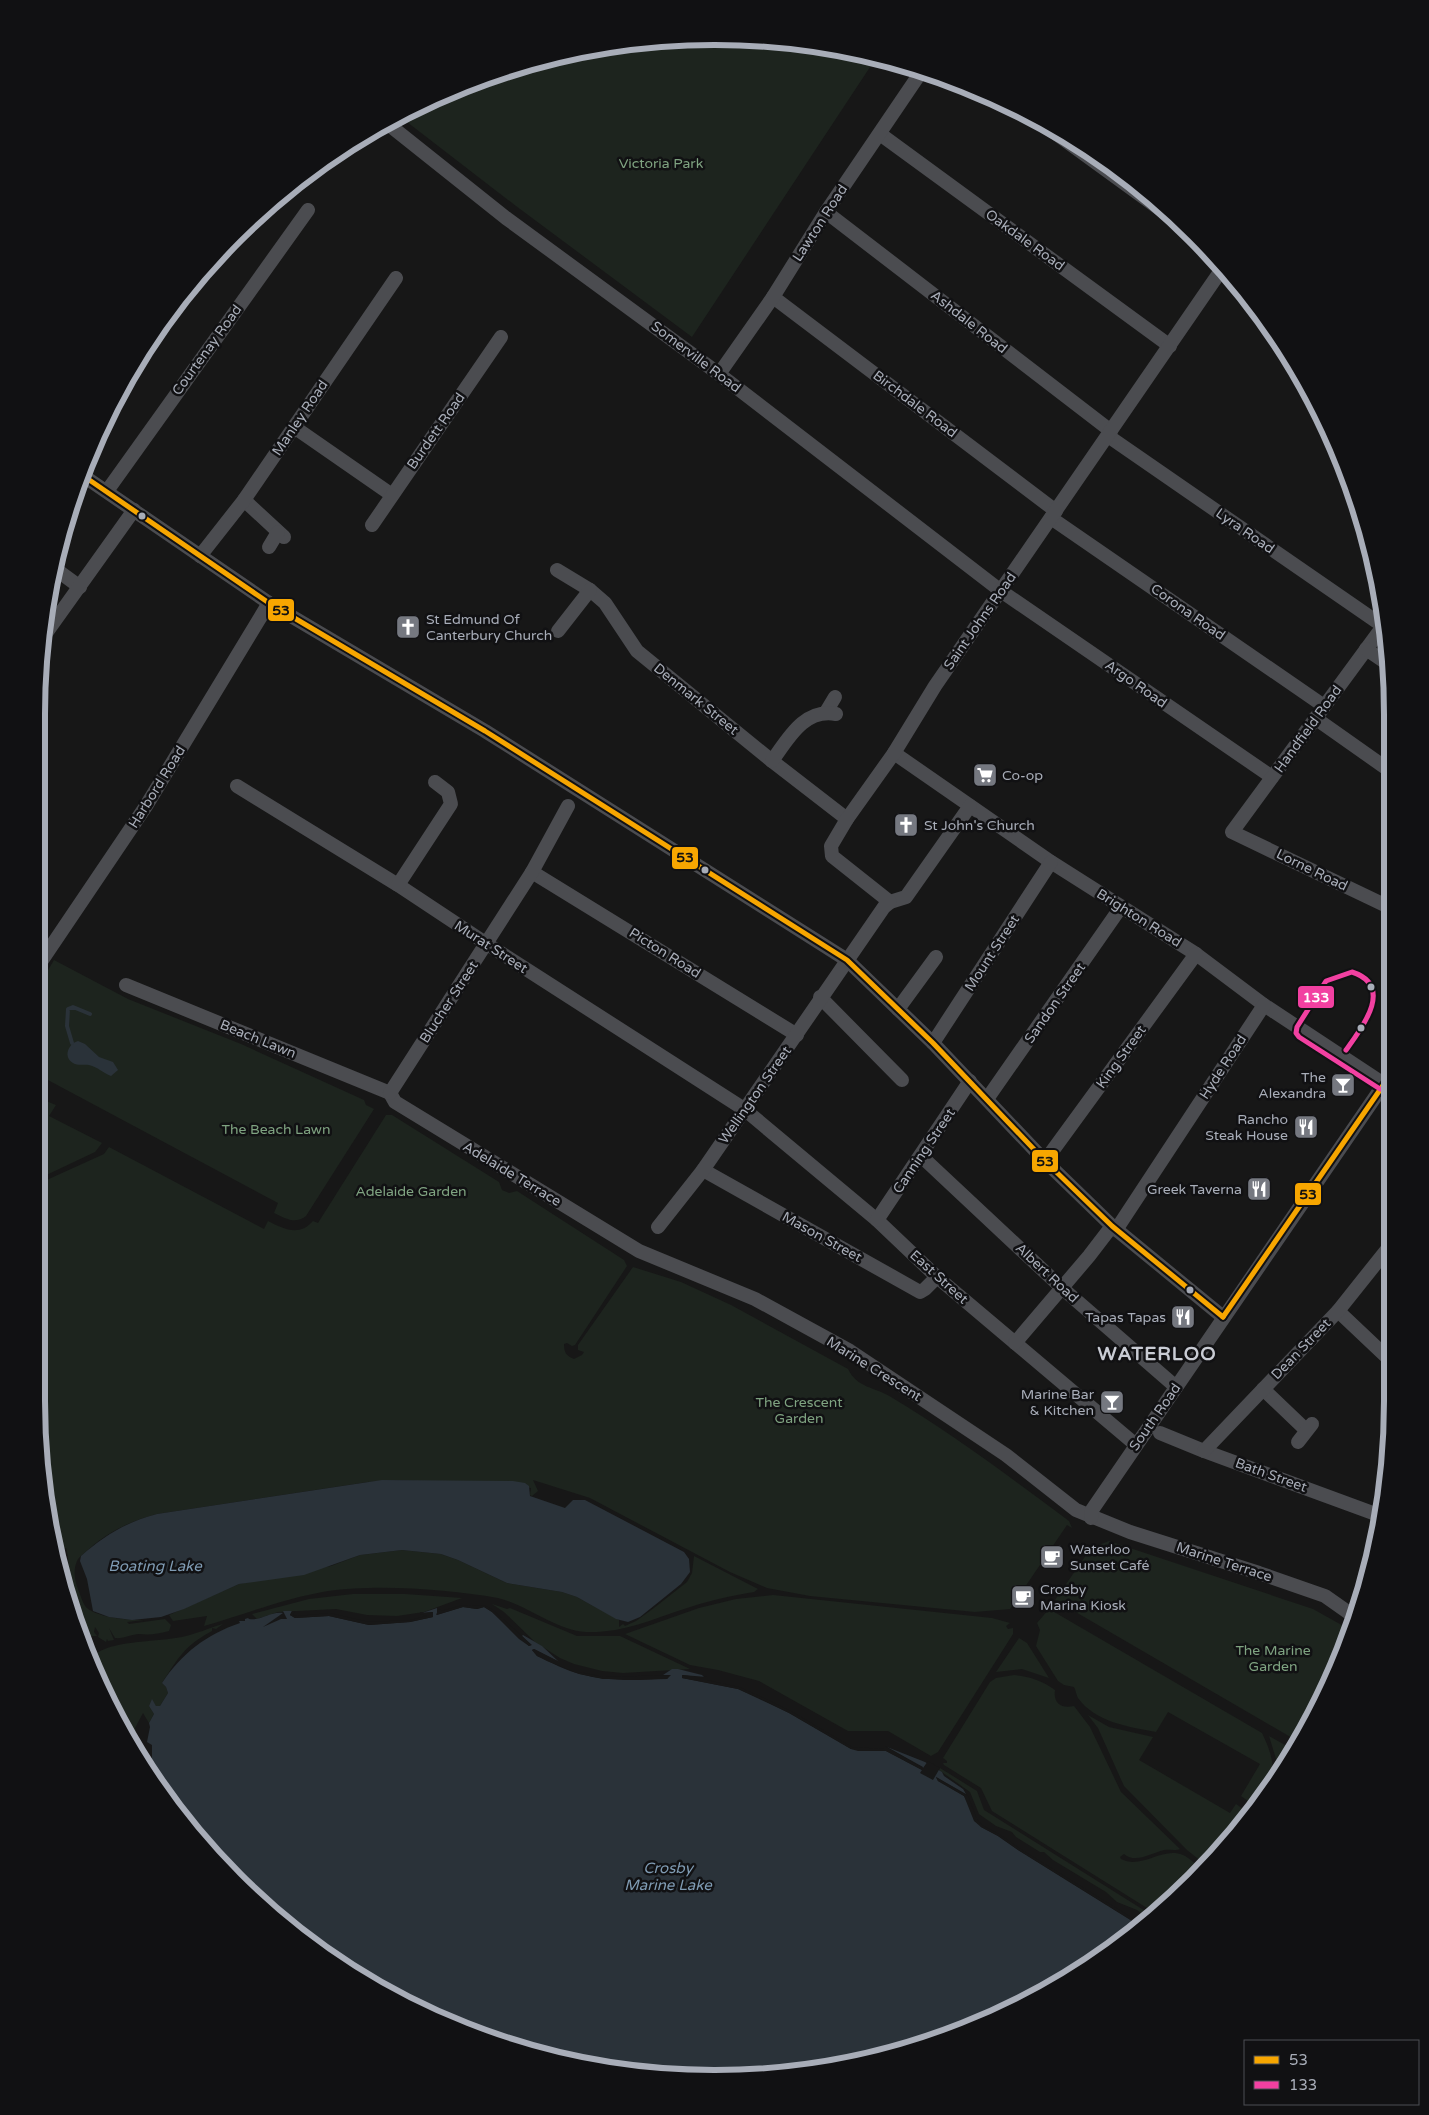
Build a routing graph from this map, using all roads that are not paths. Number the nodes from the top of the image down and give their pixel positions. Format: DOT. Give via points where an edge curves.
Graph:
graph roads {
  1 [pos="918,77"];
  2 [pos="395,127"];
  3 [pos="880,134"];
  4 [pos="308,210"];
  5 [pos="826,212"];
  6 [pos="1219,274"];
  7 [pos="396,278"];
  8 [pos="773,297"];
  9 [pos="501,337"];
  10 [pos="1170,346"];
  11 [pos="718,374"];
  12 [pos="294,427"];
  13 [pos="1109,434"];
  14 [pos="88,479"];
  15 [pos="107,491"];
  16 [pos="392,495"];
  17 [pos="244,500"];
  18 [pos="134,510"];
  19 [pos="1054,515"];
  20 [pos="372,525"];
  21 [pos="269,547"];
  22 [pos="200,556"];
  23 [pos="557,570"];
  24 [pos="61,573"];
  25 [pos="80,587"];
  26 [pos="590,590"];
  27 [pos="1001,591"];
  28 [pos="269,603"];
  29 [pos="1377,621"];
  30 [pos="51,626"];
  31 [pos="558,631"];
  32 [pos="1379,633"];
  33 [pos="1366,649"];
  34 [pos="1382,660"];
  35 [pos="835,697"];
  36 [pos="1324,706"];
  37 [pos="1316,718"];
  38 [pos="894,753"];
  39 [pos="772,761"];
  40 [pos="1384,766"];
  41 [pos="1272,777"];
  42 [pos="435,782"];
  43 [pos="237,786"];
  44 [pos="568,806"];
  45 [pos="970,806"];
  46 [pos="847,819"];
  47 [pos="1232,832"];
  48 [pos="1051,862"];
  49 [pos="532,872"];
  50 [pos="398,885"];
  51 [pos="890,902"];
  52 [pos="1384,905"];
  53 [pos="1121,907"];
  54 [pos="487,944"];
  55 [pos="1196,954"];
  56 [pos="45,956"];
  57 [pos="936,957"];
  58 [pos="847,960"];
  59 [pos="126,985"];
  60 [pos="820,997"];
  61 [pos="1264,1005"];
  62 [pos="898,1009"];
  63 [pos="797,1035"];
  64 [pos="933,1043"];
  65 [pos="902,1080"];
  66 [pos="970,1081"];
  67 [pos="1384,1083"];
  68 [pos="1384,1092"];
  69 [pos="390,1093"];
  70 [pos="987,1099"];
  71 [pos="744,1108"];
  72 [pos="921,1156"];
  73 [pos="1045,1161"];
  74 [pos="703,1170"];
  75 [pos="877,1220"];
  76 [pos="658,1227"];
  77 [pos="1114,1228"];
  78 [pos="638,1251"];
  79 [pos="1384,1253"];
  80 [pos="937,1277"];
  81 [pos="1062,1288"];
  82 [pos="1338,1311"];
  83 [pos="1223,1317"];
  84 [pos="1015,1343"];
  85 [pos="1384,1354"];
  86 [pos="1176,1387"];
  87 [pos="1263,1389"];
  88 [pos="1160,1433"];
  89 [pos="1298,1442"];
  90 [pos="1136,1445"];
  91 [pos="1204,1451"];
  92 [pos="1374,1513"];
  93 [pos="1091,1518"];
  94 [pos="1349,1614"];
  1 -- 3 [label="street, Lawton Road"];
  2 -- 11 [label="street, Somerville Road" via="506,218"];
  3 -- 5 [label="street, Lawton Road"];
  3 -- 10 [label="street, Oakdale Road"];
  4 -- 15 [label="street, Courtenay Road"];
  5 -- 8 [label="street, Lawton Road"];
  5 -- 13 [label="street, Ashdale Road"];
  6 -- 10 [label="street, Saint Johns Road"];
  7 -- 12 [label="street, Manley Road"];
  8 -- 11 [label="street, Lawton Road"];
  8 -- 19 [label="street, Birchdale Road"];
  9 -- 16 [label="street, Burdett Road"];
  10 -- 13 [label="street, Saint Johns Road"];
  11 -- 27 [label="street, Somerville Road"];
  12 -- 16 [label="street"];
  12 -- 17 [label="street, Manley Road"];
  13 -- 19 [label="street, Saint Johns Road"];
  13 -- 29 [label="street, Lyra Road"];
  14 -- 15 [label="street"];
  15 -- 18 [label="street"];
  16 -- 20 [label="street, Burdett Road"];
  17 -- 21 [label="street" via="281,534"];
  17 -- 22 [label="street, Manley Road"];
  18 -- 22 [label="street"];
  18 -- 25 [label="street"];
  19 -- 27 [label="street, Saint Johns Road"];
  19 -- 36 [label="street, Corona Road"];
  22 -- 28 [label="street"];
  23 -- 26 [label="street, Denmark Street"];
  24 -- 25 [label="street"];
  25 -- 30 [label="street"];
  26 -- 31 [label="street"];
  26 -- 39 [label="street, Denmark Street" via="605,603 637,651"];
  27 -- 38 [label="street, Saint Johns Road"];
  27 -- 41 [label="street, Argo Road"];
  28 -- 56 [label="street, Harbord Road" via="146,806"];
  28 -- 58 [label="street" via="485,731"];
  32 -- 33 [label="street, Handfield Road"];
  33 -- 34 [label="street"];
  33 -- 36 [label="street, Handfield Road"];
  35 -- 39 [label="street" via="831,713 811,716 795,729"];
  36 -- 37 [label="street, Handfield Road"];
  37 -- 40 [label="street"];
  37 -- 41 [label="street, Handfield Road"];
  38 -- 45 [label="street, Brighton Road"];
  38 -- 46 [label="street, Saint Johns Road"];
  39 -- 46 [label="street, Denmark Street"];
  41 -- 47 [label="street, Handfield Road"];
  42 -- 50 [label="street" via="448,792 451,804 422,838"];
  43 -- 50 [label="street, Murat Street"];
  44 -- 49 [label="street, Blucher Street"];
  45 -- 48 [label="street, Brighton Road"];
  45 -- 51 [label="street" via="906,897"];
  46 -- 51 [label="street, Saint Johns Road" via="831,846 832,856"];
  47 -- 52 [label="street, Lorne Road"];
  48 -- 53 [label="street, Brighton Road"];
  48 -- 64 [label="street, Mount Street"];
  49 -- 54 [label="street, Blucher Street"];
  49 -- 63 [label="street, Picton Road"];
  50 -- 54 [label="street, Murat Street"];
  51 -- 58 [label="street"];
  53 -- 55 [label="street, Brighton Road"];
  53 -- 70 [label="street, Sandon Street"];
  54 -- 69 [label="street, Blucher Street"];
  54 -- 71 [label="street, Murat Street"];
  55 -- 61 [label="street, Brighton Road"];
  55 -- 73 [label="street, King Street"];
  57 -- 62 [label="street"];
  58 -- 60 [label="street, Wellington Street"];
  58 -- 62 [label="street"];
  59 -- 69 [label="street, Beach Lawn"];
  60 -- 63 [label="street, Wellington Street"];
  60 -- 65 [label="street"];
  61 -- 67 [label="street, Brighton Road"];
  61 -- 77 [label="street, Hyde Road"];
  62 -- 64 [label="street"];
  63 -- 71 [label="street, Wellington Street"];
  64 -- 66 [label="street"];
  66 -- 70 [label="street"];
  66 -- 72 [label="street, Canning Street"];
  68 -- 83 [label="street, South Road"];
  69 -- 78 [label="street, Adelaide Terrace" via="395,1102"];
  70 -- 73 [label="street"];
  71 -- 74 [label="street, Wellington Street"];
  71 -- 75 [label="street, East Street"];
  72 -- 75 [label="street, Canning Street"];
  72 -- 81 [label="street, Albert Road"];
  73 -- 77 [label="street"];
  74 -- 76 [label="street, Wellington Street"];
  74 -- 80 [label="street, Mason Street" via="920,1292"];
  75 -- 80 [label="street, East Street"];
  77 -- 81 [label="street, Hyde Road"];
  77 -- 83 [label="street"];
  78 -- 93 [label="street, Marine Crescent" via="755,1299 850,1352 1006,1455 1064,1502"];
  79 -- 82 [label="street, Dean Street"];
  80 -- 84 [label="street, East Street"];
  81 -- 84 [label="street, Hyde Road"];
  81 -- 86 [label="street, Albert Road"];
  82 -- 85 [label="street"];
  82 -- 87 [label="street, Dean Street"];
  83 -- 86 [label="street, South Road"];
  84 -- 90 [label="street, East Street"];
  86 -- 90 [label="street, South Road"];
  87 -- 89 [label="street" via="1309,1427"];
  87 -- 91 [label="street, Dean Street"];
  88 -- 91 [label="street, Bath Street"];
  90 -- 93 [label="street, South Road" via="1092,1510"];
  91 -- 92 [label="street, Bath Street"];
  93 -- 94 [label="street, Marine Terrace" via="1324,1596"];
}
